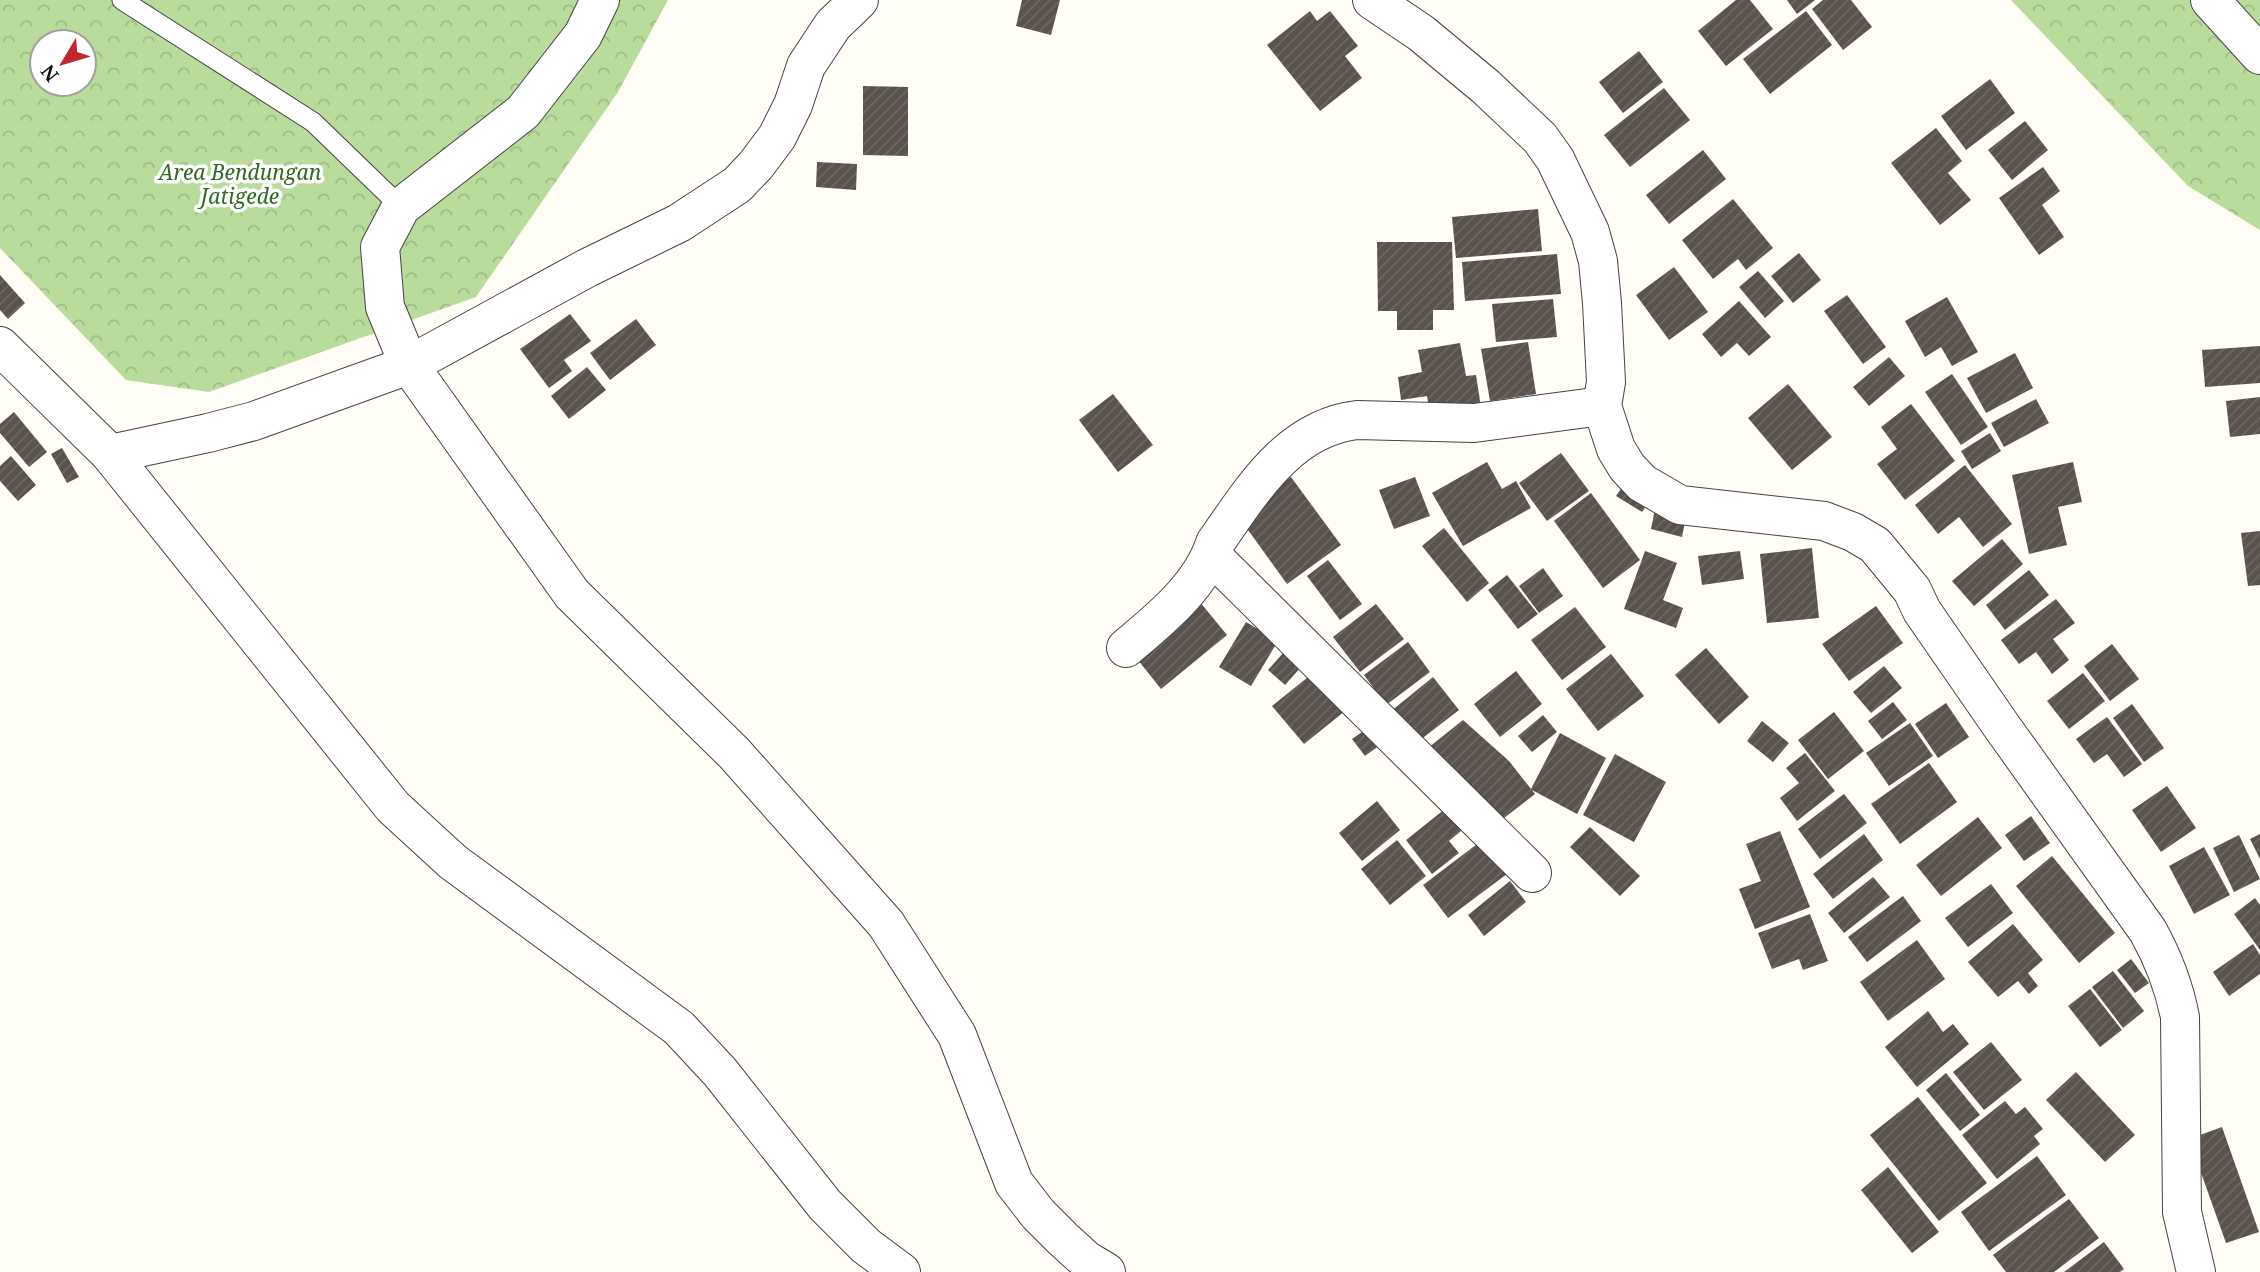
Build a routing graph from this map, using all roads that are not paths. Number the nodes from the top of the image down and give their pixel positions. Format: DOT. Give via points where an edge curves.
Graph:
graph roads {
  1 [pos="122,0"];
  2 [pos="600,0"];
  3 [pos="859,0"];
  4 [pos="1372,0"];
  5 [pos="2210,0"];
  6 [pos="2260,55"];
  7 [pos="401,206"];
  8 [pos="0,346"];
  9 [pos="409,365"];
  10 [pos="1602,406"];
  11 [pos="110,454"];
  12 [pos="1211,555"];
  13 [pos="1126,648"];
  14 [pos="1532,873"];
  15 [pos="901,1272"];
  16 [pos="1106,1272"];
  17 [pos="2196,1272"];
  1 -- 7 [label="lane" via="313,122"];
  2 -- 7 [label="street" via="583,34 523,112"];
  3 -- 9 [label="street" via="833,25 806,66 777,137 737,185 679,223"];
  4 -- 10 [label="street" via="1486,87 1540,138 1555,159 1590,232 1598,261 1606,382"];
  5 -- 6 [label="street"];
  7 -- 9 [label="street" via="380,247 385,307"];
  8 -- 11 [label="street"];
  9 -- 11 [label="street" via="254,421"];
  9 -- 16 [label="street" via="572,594 734,753 886,924 957,1035 1014,1183 1063,1239"];
  10 -- 12 [label="street" via="1474,423 1366,419 1341,423 1312,435 1281,457 1249,494"];
  10 -- 17 [label="street" via="1627,467 1660,495 1695,508 1824,521 1875,545 1912,590 2000,724 2148,931 2160,952 2180,1017 2182,1212"];
  11 -- 15 [label="street" via="393,807 453,862 679,1028 720,1072 825,1205 866,1246"];
  12 -- 13 [label="street" via="1174,605"];
  12 -- 14 [label="street"];
}
